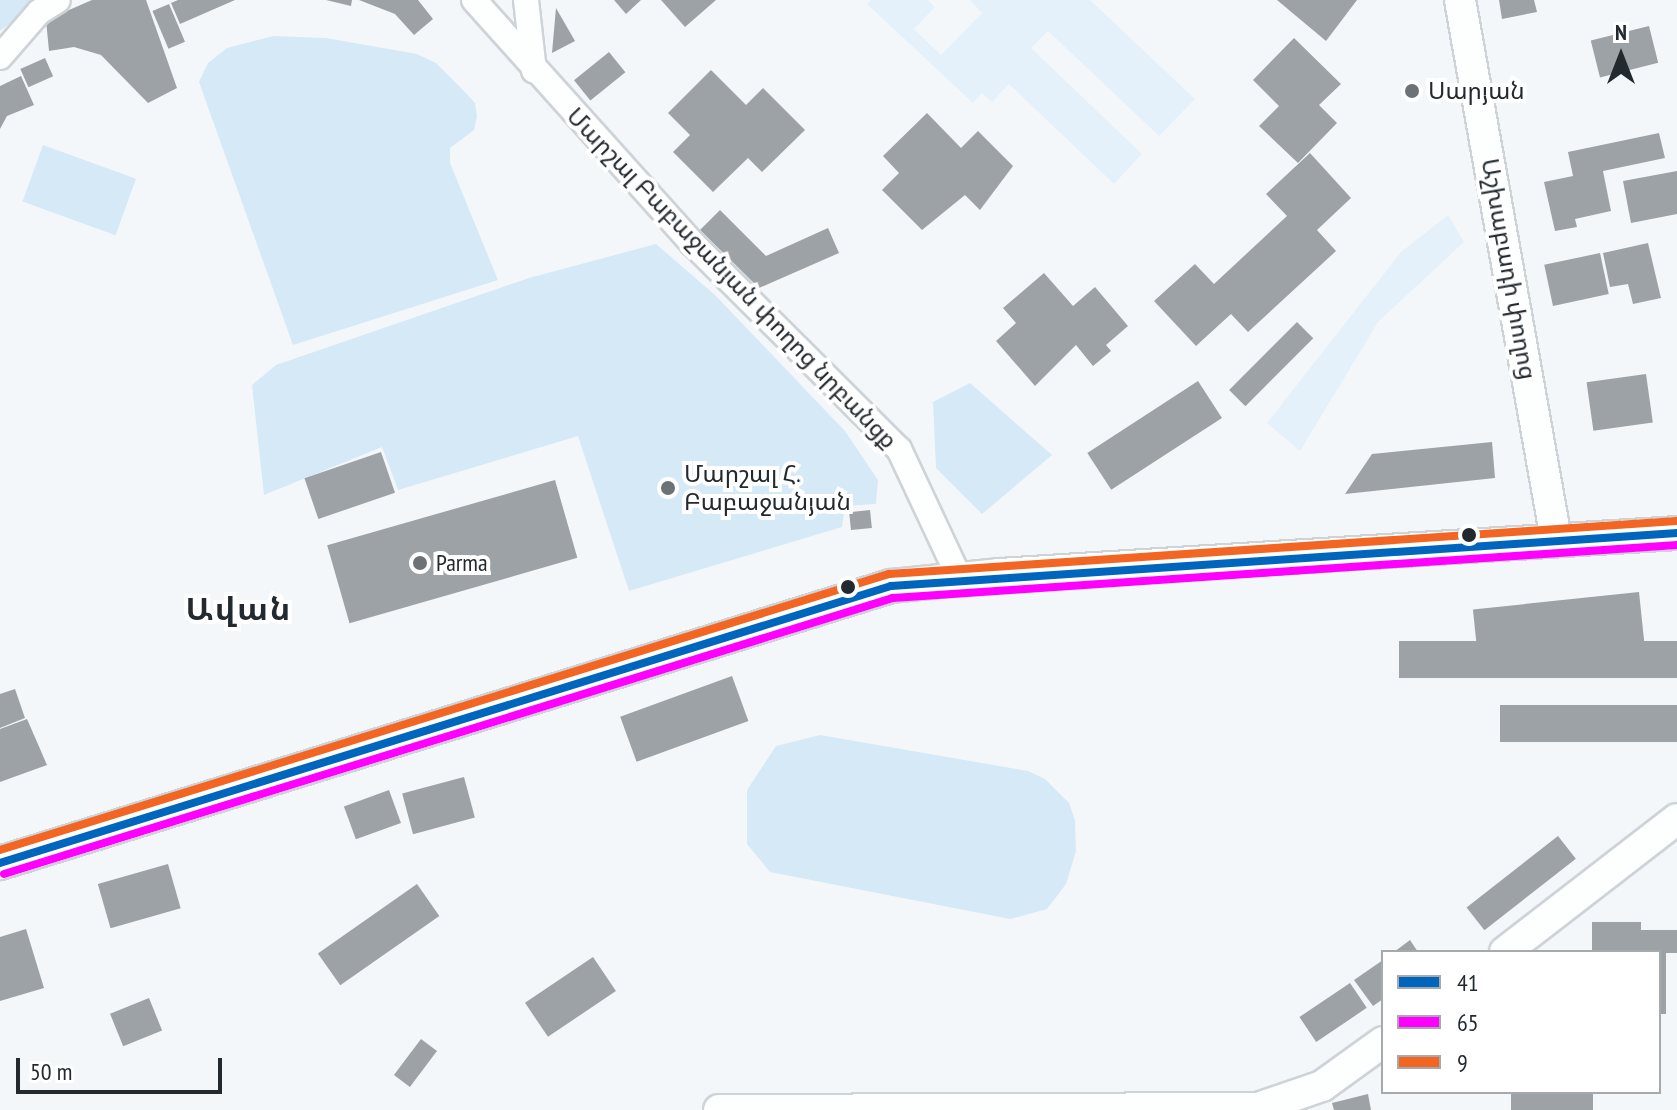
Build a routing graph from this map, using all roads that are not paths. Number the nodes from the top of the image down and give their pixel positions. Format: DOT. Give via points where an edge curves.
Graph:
graph roads {
  1 [pos="58,0"];
  2 [pos="474,0"];
  3 [pos="526,0"];
  4 [pos="1460,0"];
  5 [pos="0,57"];
  6 [pos="534,71"];
  7 [pos="1677,533"];
  8 [pos="1556,539"];
  9 [pos="960,579"];
  10 [pos="1677,819"];
  11 [pos="0,863"];
  12 [pos="1508,950"];
  13 [pos="1381,1043"];
  14 [pos="1258,1109"];
  15 [pos="719,1110"];
  1 -- 5 [label="street" via="39,12"];
  2 -- 6 [label="street, Մարշալ Բաբաջանյան փողոց նրբանցք"];
  3 -- 6 [label="street"];
  4 -- 8 [label="street, Աշխաբադի փողոց"];
  6 -- 9 [label="street, Մարշալ Բաբաջանյան փողոց նրբանցք" via="693,244 899,449"];
  7 -- 8 [label="main road"];
  8 -- 9 [label="main road"];
  9 -- 11 [label="main road" via="853,595"];
  10 -- 12 [label="street"];
  13 -- 14 [label="street" via="1322,1086"];
  14 -- 15 [label="street"];
}
